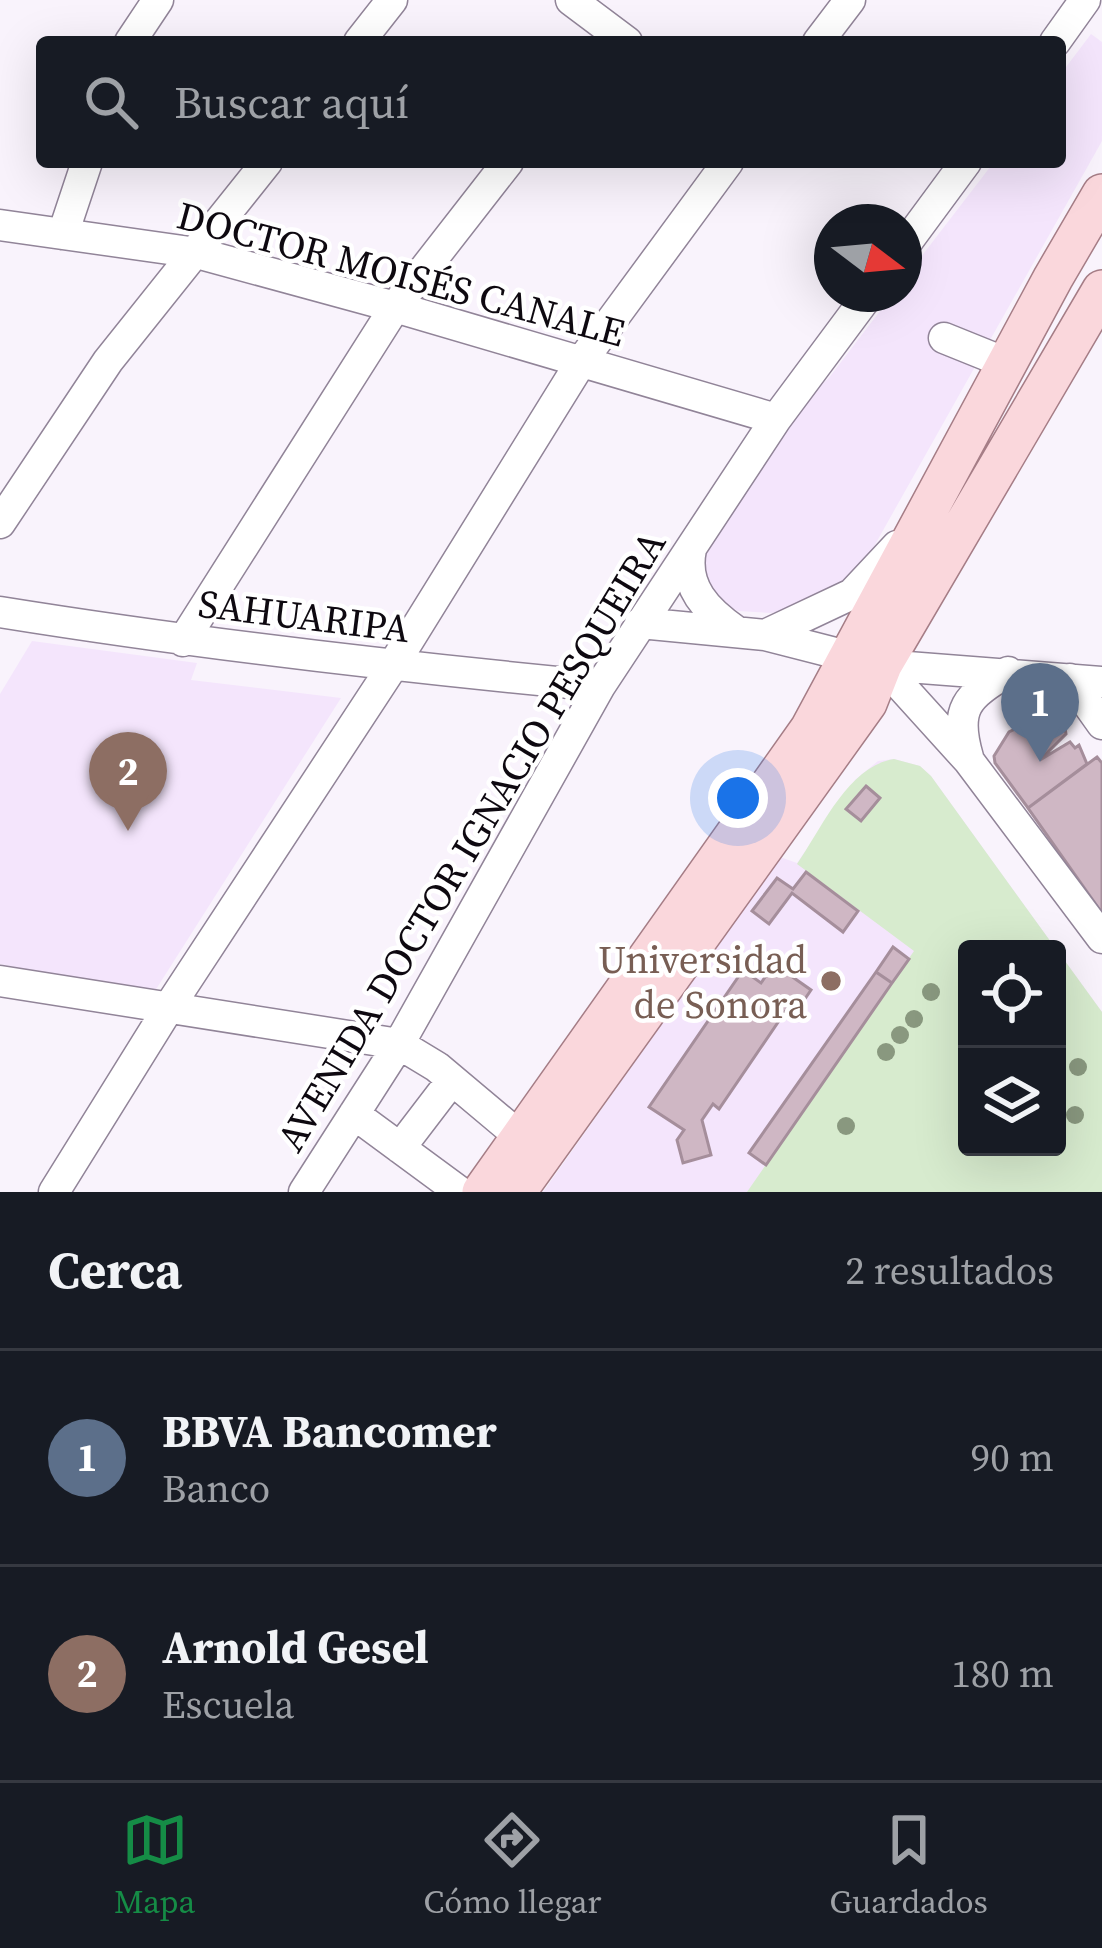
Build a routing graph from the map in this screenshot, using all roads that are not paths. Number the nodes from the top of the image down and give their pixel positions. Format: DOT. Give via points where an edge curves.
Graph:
graph roads {
  1 [pos="158,0"];
  2 [pos="392,0"];
  3 [pos="571,0"];
  4 [pos="850,0"];
  5 [pos="1085,0"];
  6 [pos="134,36"];
  7 [pos="364,36"];
  8 [pos="611,36"];
  9 [pos="823,36"];
  10 [pos="1058,36"];
  11 [pos="85,168"];
  12 [pos="262,168"];
  13 [pos="503,168"];
  14 [pos="724,168"];
  15 [pos="962,168"];
  16 [pos="1102,194"];
  17 [pos="922,222"];
  18 [pos="0,225"];
  19 [pos="63,234"];
  20 [pos="196,254"];
  21 [pos="1102,290"];
  22 [pos="395,307"];
  23 [pos="864,312"];
  24 [pos="944,338"];
  25 [pos="581,362"];
  26 [pos="1006,363"];
  27 [pos="776,419"];
  28 [pos="937,492"];
  29 [pos="0,523"];
  30 [pos="706,544"];
  31 [pos="0,612"];
  32 [pos="640,623"];
  33 [pos="751,633"];
  34 [pos="183,641"];
  35 [pos="866,661"];
  36 [pos="392,667"];
  37 [pos="1008,672"];
  38 [pos="1070,679"];
  39 [pos="1102,682"];
  40 [pos="600,686"];
  41 [pos="1102,724"];
  42 [pos="810,729"];
  43 [pos="969,761"];
  44 [pos="1102,938"];
  45 [pos="0,981"];
  46 [pos="169,1007"];
  47 [pos="399,1044"];
  48 [pos="452,1080"];
  49 [pos="354,1114"];
  50 [pos="531,1147"];
  51 [pos="400,1148"];
  52 [pos="310,1190"];
  53 [pos="54,1192"];
  54 [pos="460,1192"];
  55 [pos="482,1192"];
  56 [pos="516,1192"];
  1 -- 6 [label="street"];
  2 -- 7 [label="street"];
  3 -- 8 [label="street"];
  4 -- 9 [label="street"];
  5 -- 10 [label="street"];
  11 -- 19 [label="street"];
  12 -- 20 [label="street"];
  13 -- 22 [label="street"];
  14 -- 25 [label="street"];
  15 -- 17 [label="street"];
  16 -- 26 [label="main road"];
  18 -- 19 [label="street, DOCTOR MOISÉS CANALE"];
  19 -- 20 [label="street, DOCTOR MOISÉS CANALE"];
  20 -- 22 [label="street, DOCTOR MOISÉS CANALE"];
  20 -- 29 [label="street" via="108,361"];
  21 -- 35 [label="main road"];
  22 -- 25 [label="street, DOCTOR MOISÉS CANALE"];
  22 -- 34 [label="street"];
  23 -- 27 [label="street, AVENIDA DOCTOR IGNACIO PESQUEIRA"];
  24 -- 26 [label="street"];
  25 -- 27 [label="street, DOCTOR MOISÉS CANALE"];
  25 -- 36 [label="street"];
  26 -- 28 [label="main road"];
  27 -- 30 [label="street, AVENIDA DOCTOR IGNACIO PESQUEIRA"];
  28 -- 33 [label="street" via="852,594"];
  28 -- 35 [label="main road"];
  30 -- 32 [label="street, AVENIDA DOCTOR IGNACIO PESQUEIRA"];
  30 -- 33 [label="street" via="688,565 698,598"];
  31 -- 34 [label="street, SAHUARIPA"];
  32 -- 33 [label="street"];
  32 -- 40 [label="street, AVENIDA DOCTOR IGNACIO PESQUEIRA"];
  33 -- 35 [label="street"];
  33 -- 42 [label="street" via="811,658 818,680"];
  34 -- 36 [label="street, SAHUARIPA"];
  35 -- 37 [label="street"];
  35 -- 42 [label="main road"];
  35 -- 43 [label="street"];
  35 -- 50 [label="main road" via="867,703 839,746"];
  36 -- 40 [label="street, SAHUARIPA"];
  36 -- 46 [label="street"];
  37 -- 38 [label="street"];
  37 -- 43 [label="street" via="963,712"];
  38 -- 39 [label="street"];
  38 -- 41 [label="street"];
  40 -- 47 [label="street, AVENIDA DOCTOR IGNACIO PESQUEIRA"];
  42 -- 50 [label="main road"];
  43 -- 44 [label="street"];
  45 -- 46 [label="street"];
  46 -- 47 [label="street"];
  46 -- 53 [label="street"];
  47 -- 48 [label="street"];
  47 -- 49 [label="street, AVENIDA DOCTOR IGNACIO PESQUEIRA"];
  48 -- 50 [label="street"];
  48 -- 51 [label="street"];
  49 -- 51 [label="street"];
  49 -- 52 [label="street, AVENIDA DOCTOR IGNACIO PESQUEIRA"];
  50 -- 55 [label="main road"];
  50 -- 56 [label="main road"];
  51 -- 54 [label="street"];
}
